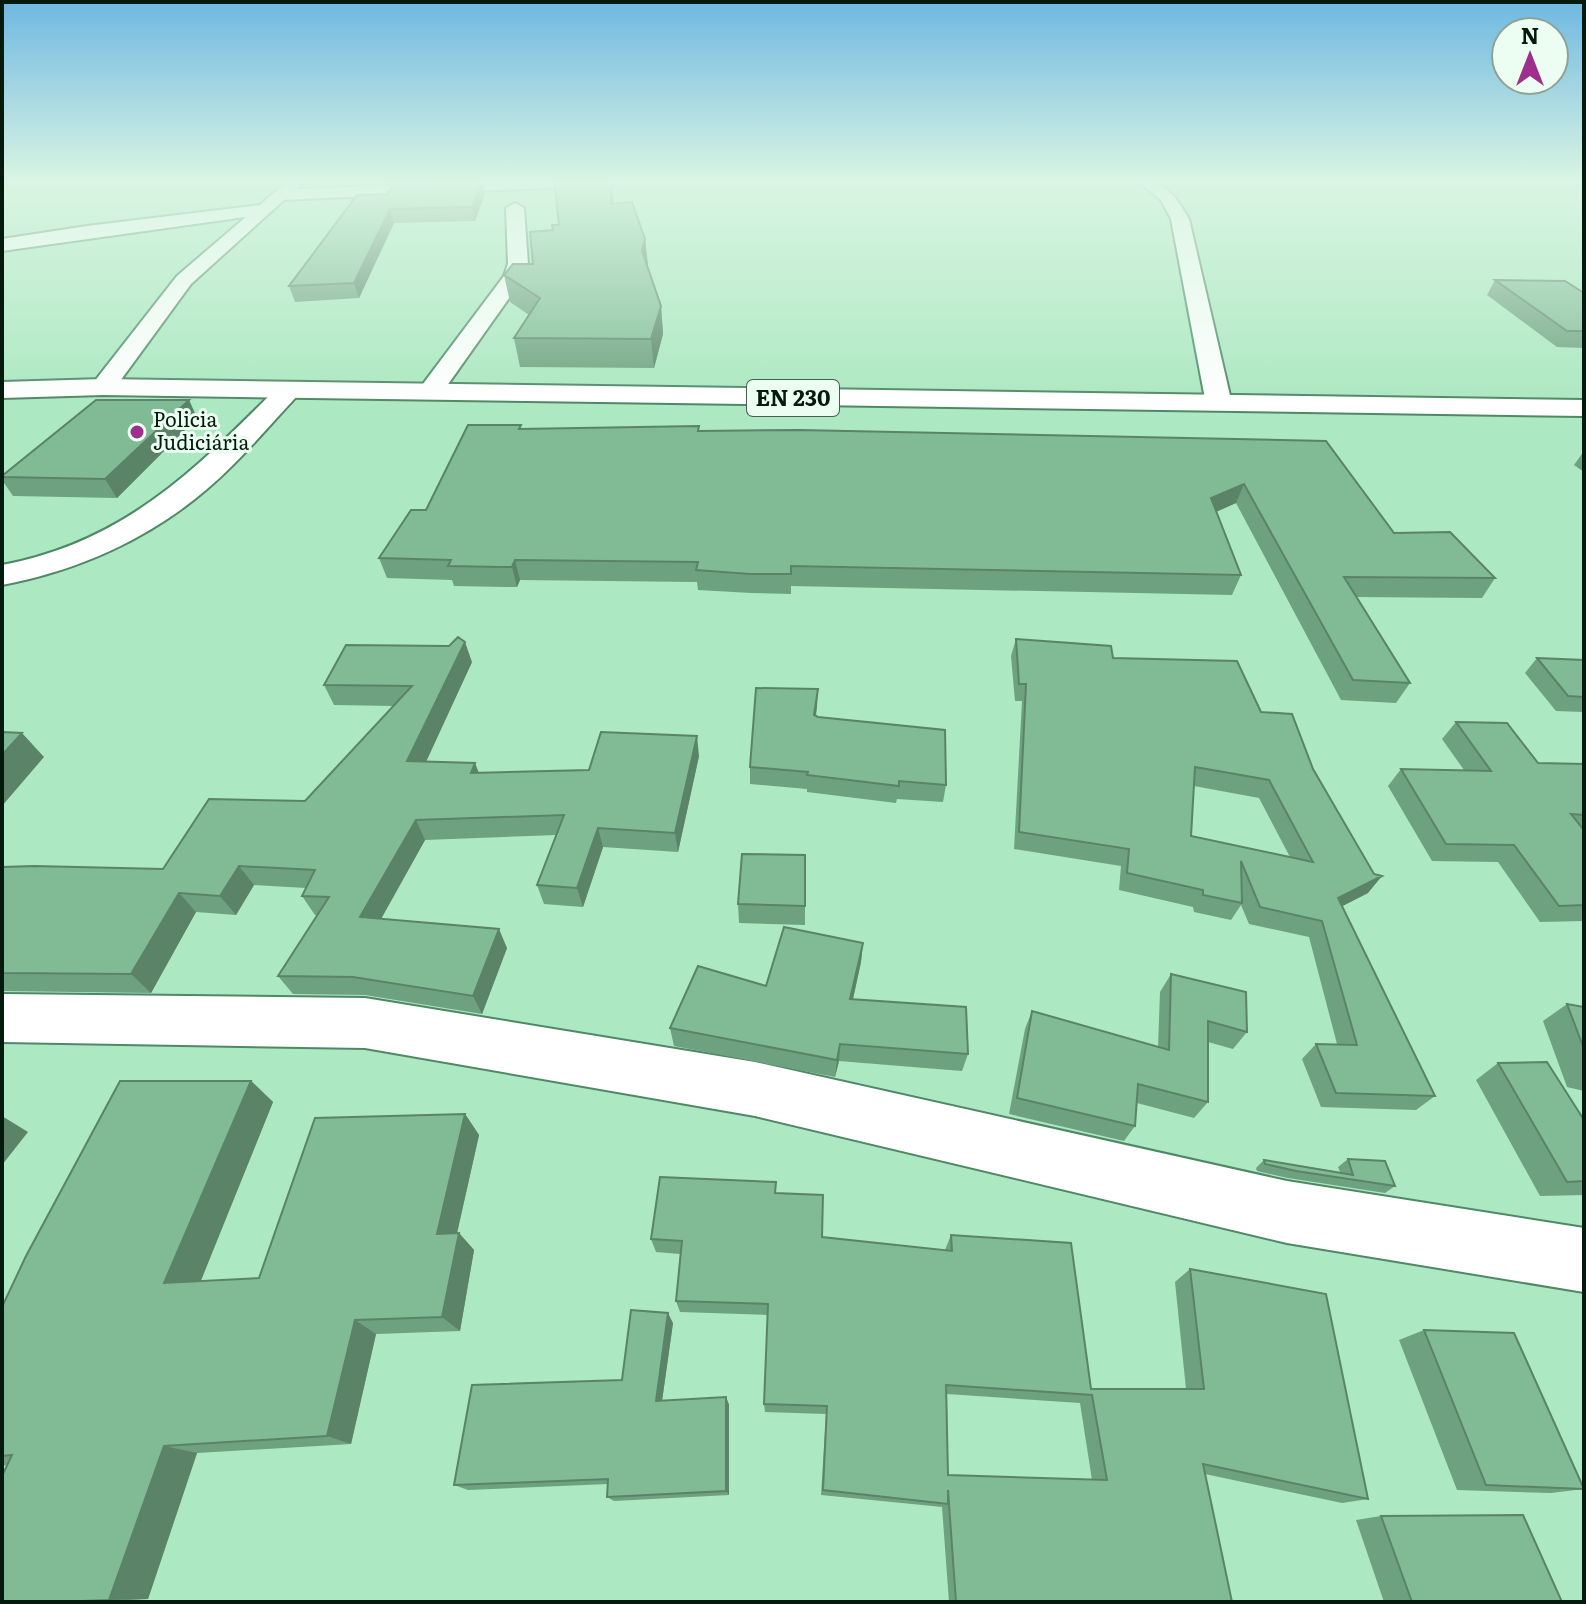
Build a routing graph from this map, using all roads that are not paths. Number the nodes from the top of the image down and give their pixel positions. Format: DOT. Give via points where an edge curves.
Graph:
graph roads {
  1 [pos="212,255"];
  2 [pos="518,255"];
  3 [pos="1188,255"];
  4 [pos="103,387"];
  5 [pos="2,390"];
  6 [pos="289,390"];
  7 [pos="430,392"];
  8 [pos="1219,404"];
  9 [pos="1584,408"];
  10 [pos="2,575"];
  11 [pos="2,1018"];
  12 [pos="1584,1260"];
  1 -- 4 [label="street" via="184,280"];
  2 -- 7 [label="street" via="514,277"];
  3 -- 8 [label="street"];
  4 -- 5 [label="street, EN 230"];
  4 -- 6 [label="street, EN 230"];
  6 -- 7 [label="street, EN 230"];
  6 -- 10 [label="street" via="187,491 138,523 73,555"];
  7 -- 8 [label="street, EN 230"];
  8 -- 9 [label="street, EN 230"];
  11 -- 12 [label="street" via="365,1023 755,1089 1287,1212"];
}
